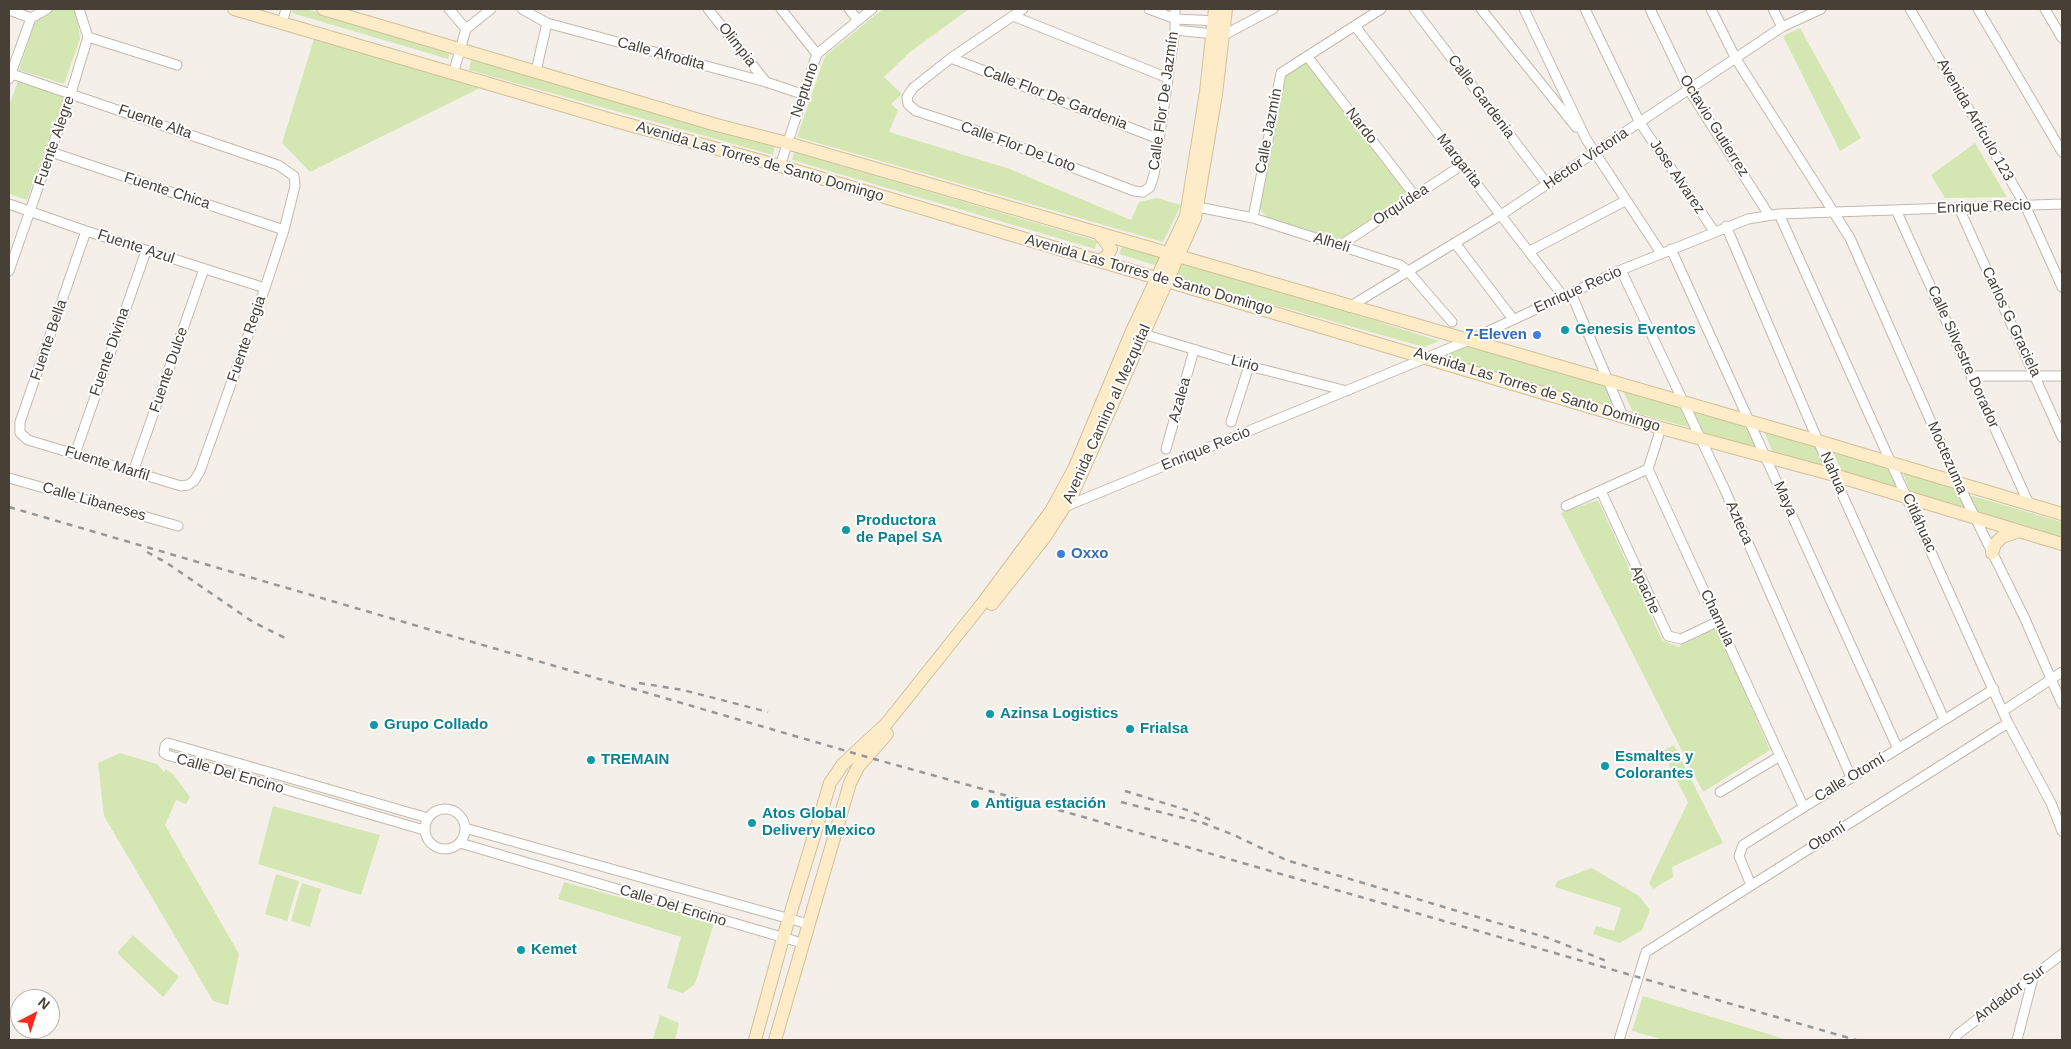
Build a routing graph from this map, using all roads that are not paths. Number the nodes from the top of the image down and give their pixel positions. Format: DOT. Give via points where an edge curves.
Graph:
graph roads {
  1 [pos="47,9"];
  2 [pos="79,9"];
  3 [pos="234,9"];
  4 [pos="286,9"];
  5 [pos="323,9"];
  6 [pos="449,9"];
  7 [pos="490,9"];
  8 [pos="522,9"];
  9 [pos="708,9"];
  10 [pos="781,9"];
  11 [pos="849,9"];
  12 [pos="872,9"];
  13 [pos="1022,9"];
  14 [pos="1150,9"];
  15 [pos="1175,9"];
  16 [pos="1273,9"];
  17 [pos="1381,9"];
  18 [pos="1414,9"];
  19 [pos="1481,9"];
  20 [pos="1524,9"];
  21 [pos="1585,9"];
  22 [pos="1650,9"];
  23 [pos="1711,9"];
  24 [pos="1773,9"];
  25 [pos="1821,9"];
  26 [pos="1910,9"];
  27 [pos="1978,9"];
  28 [pos="2045,9"];
  29 [pos="9,10"];
  30 [pos="1013,16"];
  31 [pos="31,18"];
  32 [pos="1223,18"];
  33 [pos="1176,19"];
  34 [pos="858,20"];
  35 [pos="282,23"];
  36 [pos="547,23"];
  37 [pos="1355,26"];
  38 [pos="1782,27"];
  39 [pos="466,29"];
  40 [pos="1175,30"];
  41 [pos="1219,35"];
  42 [pos="88,37"];
  43 [pos="2062,38"];
  44 [pos="459,50"];
  45 [pos="818,54"];
  46 [pos="1307,56"];
  47 [pos="951,58"];
  48 [pos="1736,59"];
  49 [pos="177,65"];
  50 [pos="536,71"];
  51 [pos="453,74"];
  52 [pos="9,75"];
  53 [pos="1168,78"];
  54 [pos="766,82"];
  55 [pos="1689,90"];
  56 [pos="71,93"];
  57 [pos="802,94"];
  58 [pos="1640,123"];
  59 [pos="1159,139"];
  60 [pos="1586,139"];
  61 [pos="787,143"];
  62 [pos="51,152"];
  63 [pos="2062,152"];
  64 [pos="1595,154"];
  65 [pos="1462,165"];
  66 [pos="780,166"];
  67 [pos="296,180"];
  68 [pos="1548,185"];
  69 [pos="1146,192"];
  70 [pos="1414,196"];
  71 [pos="1625,201"];
  72 [pos="9,204"];
  73 [pos="2062,204"];
  74 [pos="2025,205"];
  75 [pos="1193,206"];
  76 [pos="1959,208"];
  77 [pos="1896,210"];
  78 [pos="30,211"];
  79 [pos="1834,212"];
  80 [pos="1774,214"];
  81 [pos="1501,215"];
  82 [pos="1253,218"];
  83 [pos="1726,226"];
  84 [pos="284,230"];
  85 [pos="86,231"];
  86 [pos="1714,231"];
  87 [pos="1100,235"];
  88 [pos="1455,243"];
  89 [pos="1340,245"];
  90 [pos="1671,249"];
  91 [pos="146,251"];
  92 [pos="1530,251"];
  93 [pos="1660,254"];
  94 [pos="1173,255"];
  95 [pos="1099,261"];
  96 [pos="204,269"];
  97 [pos="1407,270"];
  98 [pos="1622,270"];
  99 [pos="9,272"];
  100 [pos="1162,280"];
  101 [pos="2062,286"];
  102 [pos="265,288"];
  103 [pos="1567,294"];
  104 [pos="1349,307"];
  105 [pos="1513,319"];
  106 [pos="1452,322"];
  107 [pos="1143,334"];
  108 [pos="1467,341"];
  109 [pos="1194,350"];
  110 [pos="1427,357"];
  111 [pos="1248,366"];
  112 [pos="1972,376"];
  113 [pos="2036,376"];
  114 [pos="2062,376"];
  115 [pos="1610,382"];
  116 [pos="1347,390"];
  117 [pos="1682,403"];
  118 [pos="1623,416"];
  119 [pos="1232,422"];
  120 [pos="1750,422"];
  121 [pos="1661,428"];
  122 [pos="2062,437"];
  123 [pos="1698,438"];
  124 [pos="33,441"];
  125 [pos="1818,441"];
  126 [pos="1166,450"];
  127 [pos="74,454"];
  128 [pos="1766,456"];
  129 [pos="1891,462"];
  130 [pos="1648,469"];
  131 [pos="133,472"];
  132 [pos="1834,475"];
  133 [pos="9,478"];
  134 [pos="1958,483"];
  135 [pos="181,486"];
  136 [pos="1601,491"];
  137 [pos="1908,499"];
  138 [pos="2029,504"];
  139 [pos="1566,506"];
  140 [pos="1059,507"];
  141 [pos="2062,514"];
  142 [pos="1974,518"];
  143 [pos="178,526"];
  144 [pos="2020,531"];
  145 [pos="2062,544"];
  146 [pos="1992,553"];
  147 [pos="1719,622"];
  148 [pos="2062,672"];
  149 [pos="2050,679"];
  150 [pos="1994,690"];
  151 [pos="2062,704"];
  152 [pos="2003,711"];
  153 [pos="1944,719"];
  154 [pos="2008,723"];
  155 [pos="1898,749"];
  156 [pos="1780,756"];
  157 [pos="1851,777"];
  158 [pos="1720,792"];
  159 [pos="1803,806"];
  160 [pos="820,811"];
  161 [pos="838,817"];
  162 [pos="428,818"];
  163 [pos="465,828"];
  164 [pos="424,830"];
  165 [pos="2062,831"];
  166 [pos="460,843"];
  167 [pos="549,852"];
  168 [pos="544,868"];
  169 [pos="1751,885"];
  170 [pos="788,919"];
  171 [pos="808,924"];
  172 [pos="783,938"];
  173 [pos="802,944"];
  174 [pos="2062,954"];
  175 [pos="2033,978"];
  176 [pos="1956,1037"];
  177 [pos="755,1040"];
  178 [pos="775,1040"];
  179 [pos="1619,1040"];
  180 [pos="2017,1040"];
  1 -- 31 [label="street"];
  2 -- 42 [label="street"];
  3 -- 35 [label="street, Avenida Las Torres de Santo Domingo"];
  4 -- 35 [label="street"];
  5 -- 44 [label="street, Avenida Las Torres de Santo Domingo"];
  6 -- 39 [label="street"];
  7 -- 39 [label="street"];
  8 -- 36 [label="street, Calle Afrodita"];
  9 -- 54 [label="street, Olimpia"];
  10 -- 45 [label="street"];
  11 -- 34 [label="street"];
  12 -- 34 [label="street, Neptuno"];
  13 -- 30 [label="street"];
  14 -- 33 [label="street"];
  15 -- 33 [label="street, Calle Flor De Jazmín"];
  16 -- 32 [label="street" via="1248,24"];
  17 -- 37 [label="street, Calle Jazmín"];
  18 -- 68 [label="street, Calle Gardenia"];
  19 -- 60 [label="street"];
  20 -- 60 [label="street"];
  21 -- 58 [label="street, Jose Alvarez"];
  22 -- 55 [label="street, Octavio Gutierrez"];
  23 -- 48 [label="street, Moctezuma"];
  24 -- 38 [label="street"];
  25 -- 38 [label="street, Héctor Victoria"];
  26 -- 74 [label="street, Avenida Artículo 123"];
  27 -- 63 [label="street"];
  28 -- 43 [label="street"];
  29 -- 31 [label="street"];
  30 -- 47 [label="street"];
  30 -- 53 [label="street"];
  31 -- 52 [label="street"];
  32 -- 33 [label="street"];
  32 -- 41 [label="street, Avenida Camino al Mezquital"];
  33 -- 40 [label="street, Calle Flor De Jazmín"];
  34 -- 45 [label="street, Neptuno"];
  35 -- 51 [label="street, Avenida Las Torres de Santo Domingo"];
  36 -- 50 [label="street"];
  36 -- 54 [label="street, Calle Afrodita"];
  37 -- 46 [label="street, Calle Jazmín"];
  37 -- 65 [label="street, Margarita"];
  38 -- 48 [label="street, Héctor Victoria"];
  39 -- 44 [label="street"];
  40 -- 41 [label="street"];
  40 -- 53 [label="street, Calle Flor De Jazmín"];
  41 -- 75 [label="street, Avenida Camino al Mezquital"];
  42 -- 49 [label="street"];
  42 -- 56 [label="street, Fuente Alegre"];
  44 -- 50 [label="street, Avenida Las Torres de Santo Domingo"];
  44 -- 51 [label="street"];
  45 -- 57 [label="street, Neptuno"];
  46 -- 70 [label="street, Nardo"];
  46 -- 82 [label="street, Calle Jazmín" via="1285,69 1278,80"];
  47 -- 59 [label="street, Calle Flor De Gardenia"];
  47 -- 69 [label="street, Calle Flor De Loto" via="913,88 907,100 910,108 1134,191"];
  48 -- 55 [label="street, Héctor Victoria"];
  48 -- 79 [label="street, Moctezuma"];
  50 -- 61 [label="street, Avenida Las Torres de Santo Domingo"];
  51 -- 66 [label="street, Avenida Las Torres de Santo Domingo"];
  52 -- 56 [label="street, Fuente Alta"];
  53 -- 59 [label="street, Calle Flor De Jazmín"];
  54 -- 57 [label="street, Calle Afrodita"];
  55 -- 58 [label="street, Héctor Victoria"];
  55 -- 80 [label="street, Octavio Gutierrez"];
  56 -- 62 [label="street, Fuente Alegre"];
  56 -- 67 [label="street, Fuente Alta" via="278,164 292,173"];
  57 -- 61 [label="street, Neptuno"];
  58 -- 64 [label="street, Héctor Victoria"];
  58 -- 86 [label="street, Jose Alvarez"];
  59 -- 69 [label="street, Calle Flor De Jazmín" via="1153,180"];
  60 -- 64 [label="street"];
  61 -- 66 [label="street, Neptuno"];
  61 -- 87 [label="street, Avenida Las Torres de Santo Domingo"];
  62 -- 78 [label="street, Fuente Alegre"];
  62 -- 84 [label="street, Fuente Chica"];
  64 -- 68 [label="street, Héctor Victoria"];
  64 -- 71 [label="street"];
  65 -- 70 [label="street, Orquídea"];
  65 -- 81 [label="street, Margarita"];
  66 -- 95 [label="street, Avenida Las Torres de Santo Domingo"];
  67 -- 84 [label="street, Fuente Regia"];
  68 -- 81 [label="street, Héctor Victoria"];
  70 -- 89 [label="street, Orquídea"];
  71 -- 92 [label="street"];
  71 -- 93 [label="street"];
  72 -- 78 [label="street, Fuente Azul"];
  73 -- 74 [label="street, Enrique Recio"];
  74 -- 76 [label="street, Enrique Recio"];
  74 -- 101 [label="street, Avenida Artículo 123"];
  75 -- 82 [label="street, Alhelí"];
  75 -- 94 [label="street, Avenida Camino al Mezquital"];
  76 -- 77 [label="street, Enrique Recio"];
  76 -- 113 [label="street, Carlos G Graciela"];
  77 -- 79 [label="street, Enrique Recio"];
  77 -- 112 [label="street, Calle Silvestre Dorador"];
  78 -- 85 [label="street, Fuente Azul"];
  78 -- 99 [label="street, Fuente Alegre"];
  79 -- 80 [label="street, Enrique Recio"];
  79 -- 134 [label="street, Moctezuma" via="1857,254"];
  80 -- 83 [label="street, Enrique Recio"];
  80 -- 129 [label="street, Citláhuac"];
  81 -- 88 [label="street, Héctor Victoria"];
  81 -- 92 [label="street, Margarita"];
  82 -- 89 [label="street, Alhelí"];
  83 -- 86 [label="street, Enrique Recio"];
  83 -- 125 [label="street, Nahua"];
  84 -- 102 [label="street, Fuente Regia"];
  85 -- 91 [label="street, Fuente Azul"];
  85 -- 124 [label="street, Fuente Bella" via="20,422 20,433"];
  86 -- 90 [label="street, Enrique Recio"];
  87 -- 94 [label="street, Avenida Las Torres de Santo Domingo"];
  87 -- 95 [label="street" via="1111,249"];
  88 -- 97 [label="street, Héctor Victoria"];
  88 -- 105 [label="street"];
  89 -- 97 [label="street, Alhelí"];
  90 -- 93 [label="street, Enrique Recio"];
  90 -- 120 [label="street, Maya"];
  91 -- 96 [label="street, Fuente Azul"];
  91 -- 127 [label="street, Fuente Divina"];
  92 -- 103 [label="street, Margarita"];
  93 -- 98 [label="street, Enrique Recio"];
  94 -- 100 [label="street, Avenida Camino al Mezquital"];
  94 -- 104 [label="street, Avenida Las Torres de Santo Domingo"];
  95 -- 100 [label="street, Avenida Las Torres de Santo Domingo"];
  96 -- 102 [label="street, Fuente Azul"];
  96 -- 131 [label="street, Fuente Dulce"];
  97 -- 104 [label="street, Héctor Victoria"];
  97 -- 106 [label="street, Alhelí"];
  98 -- 103 [label="street, Enrique Recio"];
  98 -- 117 [label="street, Azteca"];
  100 -- 107 [label="street, Avenida Camino al Mezquital"];
  100 -- 110 [label="street, Avenida Las Torres de Santo Domingo"];
  100 -- 140 [label="street, Avenida Camino al Mezquital"];
  102 -- 135 [label="street, Fuente Regia" via="200,471 191,483"];
  103 -- 105 [label="street, Enrique Recio"];
  103 -- 115 [label="street, Margarita"];
  104 -- 108 [label="street, Avenida Las Torres de Santo Domingo"];
  105 -- 108 [label="street, Enrique Recio"];
  107 -- 109 [label="street, Lirio"];
  107 -- 140 [label="street, Avenida Camino al Mezquital" via="1083,473"];
  108 -- 110 [label="street, Enrique Recio"];
  108 -- 115 [label="street, Avenida Las Torres de Santo Domingo"];
  109 -- 111 [label="street, Lirio"];
  109 -- 126 [label="street, Azalea"];
  110 -- 116 [label="street, Enrique Recio"];
  110 -- 118 [label="street, Avenida Las Torres de Santo Domingo"];
  111 -- 116 [label="street, Lirio"];
  111 -- 119 [label="street"];
  112 -- 113 [label="street"];
  112 -- 138 [label="street, Calle Silvestre Dorador"];
  113 -- 114 [label="street"];
  113 -- 122 [label="street, Carlos G Graciela"];
  115 -- 117 [label="street, Avenida Las Torres de Santo Domingo"];
  115 -- 118 [label="street, Margarita"];
  116 -- 140 [label="street, Enrique Recio"];
  117 -- 120 [label="street, Avenida Las Torres de Santo Domingo"];
  117 -- 123 [label="street, Azteca"];
  118 -- 121 [label="street, Avenida Las Torres de Santo Domingo"];
  120 -- 125 [label="street, Avenida Las Torres de Santo Domingo"];
  120 -- 128 [label="street, Maya"];
  121 -- 123 [label="street, Avenida Las Torres de Santo Domingo"];
  121 -- 130 [label="street"];
  123 -- 128 [label="street, Avenida Las Torres de Santo Domingo"];
  123 -- 157 [label="street, Azteca" via="1724,488"];
  124 -- 127 [label="street, Fuente Marfil"];
  125 -- 129 [label="street, Avenida Las Torres de Santo Domingo"];
  125 -- 132 [label="street, Nahua"];
  127 -- 131 [label="street, Fuente Marfil"];
  128 -- 132 [label="street, Avenida Las Torres de Santo Domingo"];
  128 -- 155 [label="street, Maya"];
  129 -- 134 [label="street, Avenida Las Torres de Santo Domingo"];
  129 -- 137 [label="street, Citláhuac"];
  130 -- 136 [label="street"];
  130 -- 147 [label="street, Chamula"];
  131 -- 135 [label="street, Fuente Marfil"];
  132 -- 137 [label="street, Avenida Las Torres de Santo Domingo"];
  132 -- 153 [label="street, Nahua"];
  133 -- 143 [label="street, Calle Libaneses"];
  134 -- 138 [label="street, Avenida Las Torres de Santo Domingo"];
  134 -- 142 [label="street, Moctezuma"];
  136 -- 139 [label="street"];
  136 -- 147 [label="street, Apache" via="1668,636 1680,640"];
  137 -- 142 [label="street, Avenida Las Torres de Santo Domingo"];
  137 -- 150 [label="street, Citláhuac"];
  138 -- 141 [label="street, Avenida Las Torres de Santo Domingo"];
  140 -- 160 [label="street, Avenida Camino al Mezquital" via="887,723 849,757 830,783"];
  140 -- 161 [label="street, Avenida Camino al Mezquital" via="1026,563 854,772"];
  142 -- 144 [label="street, Avenida Las Torres de Santo Domingo"];
  142 -- 146 [label="street, Moctezuma"];
  144 -- 145 [label="street, Avenida Las Torres de Santo Domingo"];
  144 -- 146 [label="street" via="2002,537"];
  146 -- 149 [label="street, Moctezuma"];
  147 -- 156 [label="street, Chamula"];
  148 -- 149 [label="street"];
  149 -- 151 [label="street, Moctezuma"];
  149 -- 152 [label="street"];
  150 -- 152 [label="street, Citláhuac"];
  150 -- 153 [label="street, Calle Otomí"];
  152 -- 154 [label="street, Citláhuac"];
  153 -- 155 [label="street, Calle Otomí"];
  154 -- 165 [label="street, Citláhuac" via="2051,803"];
  154 -- 169 [label="street, Otomí"];
  155 -- 157 [label="street, Calle Otomí"];
  156 -- 158 [label="street"];
  156 -- 159 [label="street, Chamula"];
  157 -- 159 [label="street, Calle Otomí"];
  159 -- 169 [label="street, Calle Otomí" via="1741,847 1739,856"];
  160 -- 161 [label="street"];
  160 -- 170 [label="street, Avenida Camino al Mezquital"];
  161 -- 171 [label="street, Avenida Camino al Mezquital"];
  162 -- 163 [label="street" via="445,809 455,812"];
  162 -- 164 [label="street"];
  162 -- 164 [label="street, Calle Del Encino" via="168,743 165,746 167,755"];
  163 -- 166 [label="street"];
  163 -- 167 [label="street, Calle Del Encino"];
  164 -- 166 [label="street" via="428,842 438,848 450,850"];
  166 -- 168 [label="street, Calle Del Encino"];
  167 -- 168 [label="street"];
  167 -- 170 [label="street, Calle Del Encino"];
  168 -- 172 [label="street, Calle Del Encino"];
  169 -- 179 [label="street, Otomí" via="1646,952"];
  170 -- 171 [label="street, Calle Del Encino"];
  170 -- 172 [label="street, Avenida Camino al Mezquital"];
  171 -- 173 [label="street, Avenida Camino al Mezquital"];
  172 -- 173 [label="street, Calle Del Encino"];
  172 -- 177 [label="street, Avenida Camino al Mezquital"];
  173 -- 178 [label="street, Avenida Camino al Mezquital"];
  174 -- 175 [label="street, Andador Sur"];
  175 -- 176 [label="street, Andador Sur"];
  175 -- 180 [label="street"];
}
